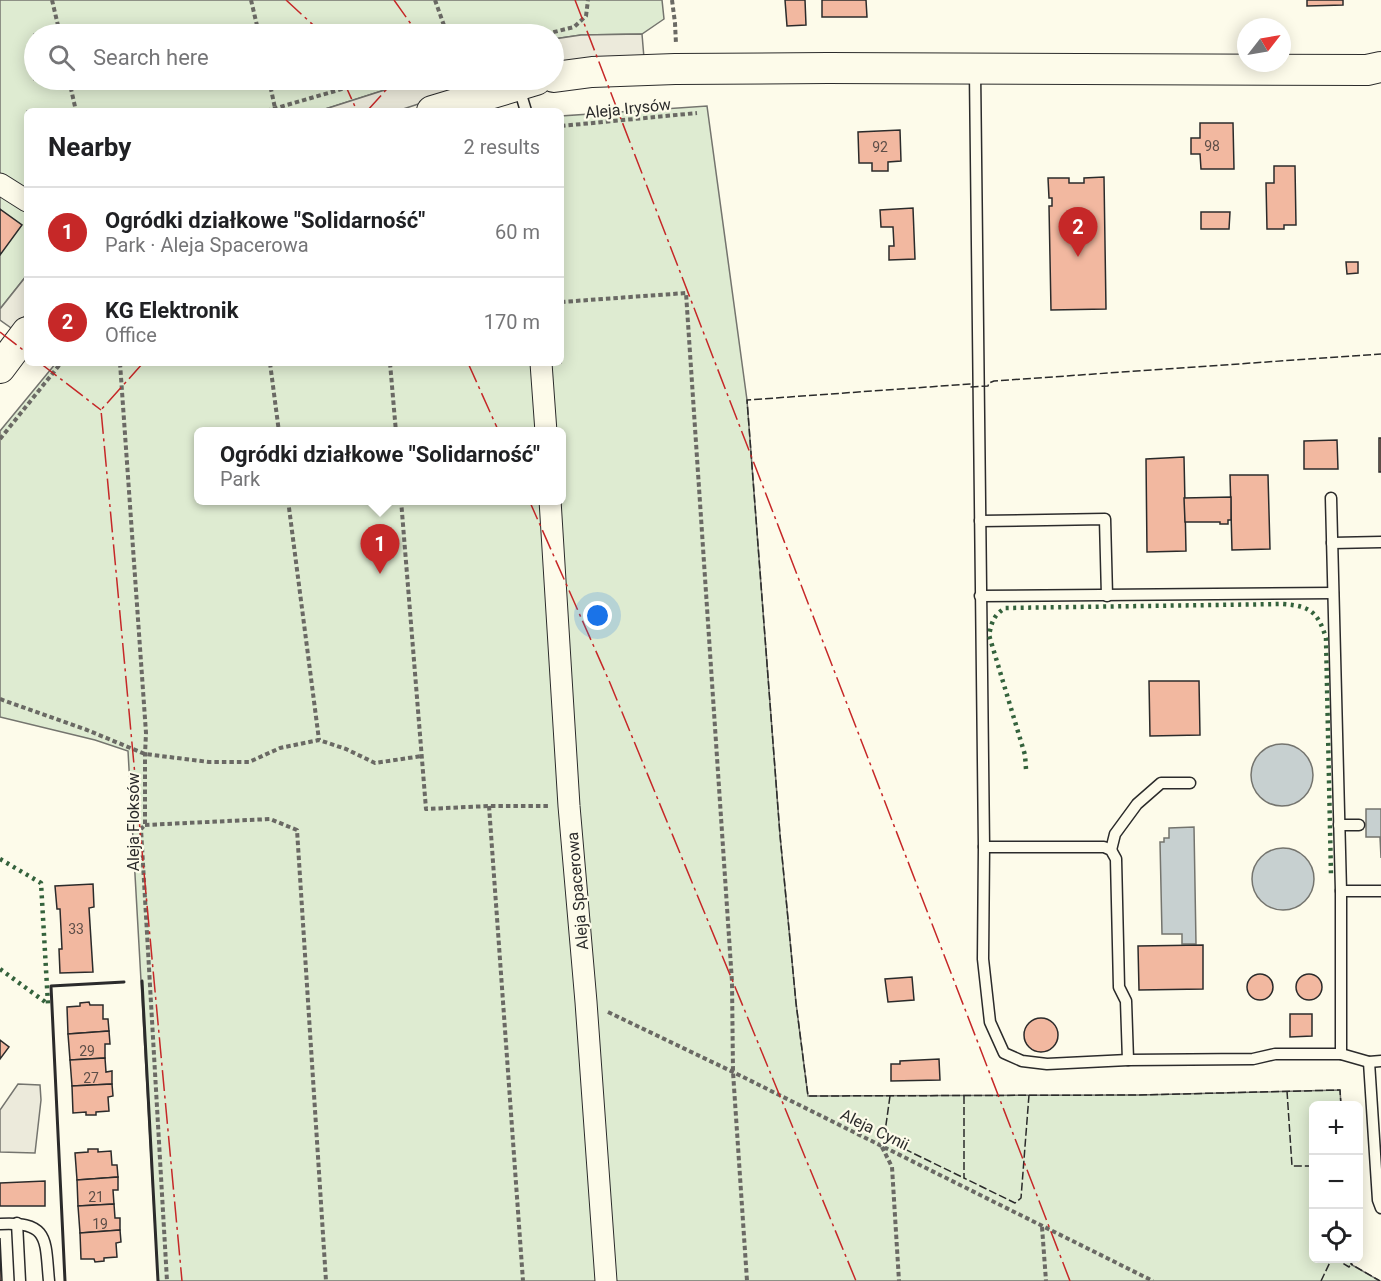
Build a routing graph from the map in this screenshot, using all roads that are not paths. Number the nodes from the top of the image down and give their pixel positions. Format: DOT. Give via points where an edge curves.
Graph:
graph roads {
  1 [pos="1381,67"];
  2 [pos="975,68"];
  3 [pos="564,76"];
  4 [pos="527,92"];
  5 [pos="447,108"];
  6 [pos="0,184"];
  7 [pos="24,199"];
  8 [pos="24,336"];
  9 [pos="541,366"];
  10 [pos="0,369"];
  11 [pos="546,427"];
  12 [pos="1331,498"];
  13 [pos="550,505"];
  14 [pos="980,521"];
  15 [pos="1381,542"];
  16 [pos="1332,543"];
  17 [pos="1333,593"];
  18 [pos="980,596"];
  19 [pos="1107,596"];
  20 [pos="1190,783"];
  21 [pos="1339,825"];
  22 [pos="1359,825"];
  23 [pos="984,847"];
  24 [pos="1112,850"];
  25 [pos="1341,891"];
  26 [pos="1381,891"];
  27 [pos="1341,1054"];
  28 [pos="1128,1060"];
  29 [pos="1381,1061"];
  30 [pos="1369,1062"];
  31 [pos="1381,1208"];
  32 [pos="17,1223"];
  33 [pos="0,1224"];
  34 [pos="20,1281"];
  35 [pos="48,1281"];
  36 [pos="606,1281"];
  1 -- 2 [label="street"];
  2 -- 3 [label="street" via="675,69"];
  2 -- 14 [label="lane"];
  4 -- 5 [label="street"];
  6 -- 7 [label="street"];
  8 -- 10 [label="street"];
  9 -- 11 [label="street"];
  12 -- 16 [label="lane"];
  13 -- 36 [label="street, Aleja Spacerowa"];
  14 -- 18 [label="lane"];
  14 -- 19 [label="lane" via="1105,519"];
  15 -- 16 [label="lane"];
  16 -- 17 [label="lane"];
  17 -- 19 [label="lane"];
  17 -- 21 [label="lane"];
  18 -- 19 [label="lane"];
  18 -- 23 [label="lane"];
  20 -- 24 [label="lane" via="1161,783 1137,804 1115,834"];
  21 -- 22 [label="lane"];
  21 -- 25 [label="lane"];
  23 -- 24 [label="lane"];
  23 -- 28 [label="lane" via="983,959 990,1022 1005,1053 1022,1061 1047,1064"];
  24 -- 28 [label="lane" via="1116,859 1119,987 1126,1001"];
  25 -- 26 [label="lane"];
  25 -- 27 [label="lane"];
  27 -- 28 [label="lane"];
  27 -- 30 [label="lane"];
  29 -- 30 [label="lane"];
  30 -- 31 [label="lane"];
  32 -- 33 [label="lane"];
  32 -- 34 [label="lane"];
  32 -- 35 [label="lane" via="30,1225 46,1243"];
}
